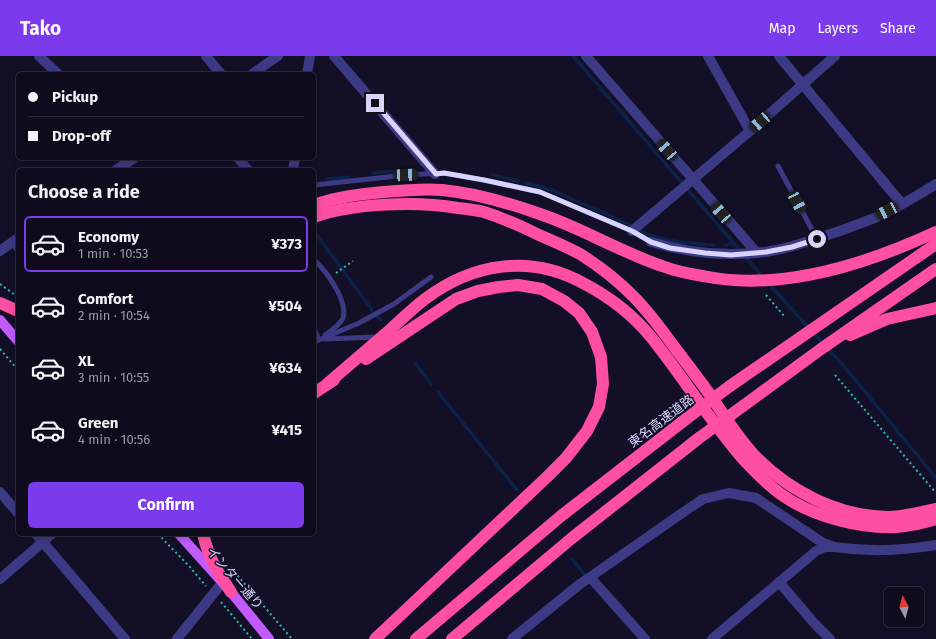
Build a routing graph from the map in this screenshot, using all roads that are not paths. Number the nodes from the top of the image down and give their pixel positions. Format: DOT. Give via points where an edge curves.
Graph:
graph roads {
  1 [pos="38,56"];
  2 [pos="206,56"];
  3 [pos="278,56"];
  4 [pos="310,56"];
  5 [pos="334,56"];
  6 [pos="586,56"];
  7 [pos="708,56"];
  8 [pos="779,56"];
  9 [pos="835,56"];
  10 [pos="56,72"];
  11 [pos="219,72"];
  12 [pos="255,72"];
  13 [pos="307,72"];
  14 [pos="802,84"];
  15 [pos="750,131"];
  16 [pos="131,160"];
  17 [pos="240,160"];
  18 [pos="778,166"];
  19 [pos="119,168"];
  20 [pos="246,168"];
  21 [pos="436,174"];
  22 [pos="691,180"];
  23 [pos="936,184"];
  24 [pos="316,185"];
  25 [pos="316,204"];
  26 [pos="902,204"];
  27 [pos="316,217"];
  28 [pos="632,231"];
  29 [pos="936,232"];
  30 [pos="817,239"];
  31 [pos="651,242"];
  32 [pos="16,244"];
  33 [pos="936,244"];
  34 [pos="0,251"];
  35 [pos="755,253"];
  36 [pos="316,263"];
  37 [pos="936,269"];
  38 [pos="431,278"];
  39 [pos="0,303"];
  40 [pos="936,308"];
  41 [pos="16,309"];
  42 [pos="0,320"];
  43 [pos="382,337"];
  44 [pos="16,339"];
  45 [pos="317,341"];
  46 [pos="825,346"];
  47 [pos="327,384"];
  48 [pos="316,392"];
  49 [pos="0,492"];
  50 [pos="936,509"];
  51 [pos="16,511"];
  52 [pos="936,520"];
  53 [pos="181,536"];
  54 [pos="204,536"];
  55 [pos="39,538"];
  56 [pos="936,545"];
  57 [pos="834,547"];
  58 [pos="590,577"];
  59 [pos="0,579"];
  60 [pos="779,582"];
  61 [pos="226,588"];
  62 [pos="125,639"];
  63 [pos="177,639"];
  64 [pos="269,639"];
  65 [pos="375,639"];
  66 [pos="416,639"];
  67 [pos="452,639"];
  68 [pos="512,639"];
  69 [pos="645,639"];
  70 [pos="712,639"];
  71 [pos="830,639"];
  1 -- 10 [label="street"];
  2 -- 11 [label="street"];
  3 -- 12 [label="street"];
  4 -- 13 [label="street"];
  5 -- 21 [label="street"];
  6 -- 22 [label="street"];
  7 -- 15 [label="street"];
  8 -- 14 [label="street"];
  9 -- 14 [label="street"];
  14 -- 15 [label="street"];
  14 -- 26 [label="street"];
  15 -- 22 [label="street"];
  16 -- 19 [label="street"];
  17 -- 20 [label="street"];
  18 -- 30 [label="lane"];
  21 -- 24 [label="lane"];
  21 -- 28 [label="lane" via="444,173 540,192"];
  22 -- 28 [label="street"];
  22 -- 35 [label="street"];
  23 -- 26 [label="street"];
  25 -- 29 [label="highway" via="360,194 399,190 442,190 480,196 541,214 663,267 705,277 742,280 775,279 818,272 903,247"];
  26 -- 30 [label="street" via="873,219"];
  27 -- 50 [label="highway" via="330,212 386,205 438,204 482,212 526,228 579,254 634,297 703,385 741,440 785,482 818,501 859,514 889,517"];
  28 -- 31 [label="lane"];
  30 -- 35 [label="street" via="792,247"];
  31 -- 35 [label="street" via="670,248 705,253"];
  32 -- 34 [label="street"];
  33 -- 66 [label="highway, 東名高速道路, bridge" via="686,419 561,516"];
  36 -- 45 [label="lane" via="342,299 344,309 343,319"];
  37 -- 46 [label="highway"];
  38 -- 45 [label="lane" via="394,304 360,323"];
  39 -- 41 [label="highway"];
  40 -- 46 [label="highway" via="887,319"];
  42 -- 44 [label="main road"];
  43 -- 45 [label="lane"];
  43 -- 47 [label="highway"];
  43 -- 52 [label="highway" via="426,299 472,273 495,267 519,265 568,274 622,309 650,336 735,450 756,473 785,497 825,516 866,525 897,527"];
  46 -- 67 [label="highway, bridge" via="699,438 572,538"];
  47 -- 48 [label="highway"];
  47 -- 65 [label="highway" via="456,299 478,291 518,285 542,289 579,313 592,332 601,357 603,384 599,407 588,431 547,477"];
  49 -- 51 [label="street"];
  53 -- 61 [label="main road, インター通り"];
  54 -- 61 [label="highway" via="209,557"];
  55 -- 59 [label="street"];
  55 -- 62 [label="street"];
  56 -- 57 [label="street" via="892,550"];
  57 -- 58 [label="street" via="823,543 756,498 729,493 704,499 691,506"];
  57 -- 60 [label="street" via="816,551"];
  58 -- 68 [label="street"];
  58 -- 69 [label="street"];
  60 -- 70 [label="street"];
  60 -- 71 [label="street"];
  61 -- 63 [label="street"];
  61 -- 64 [label="main road, インター通り"];
}
